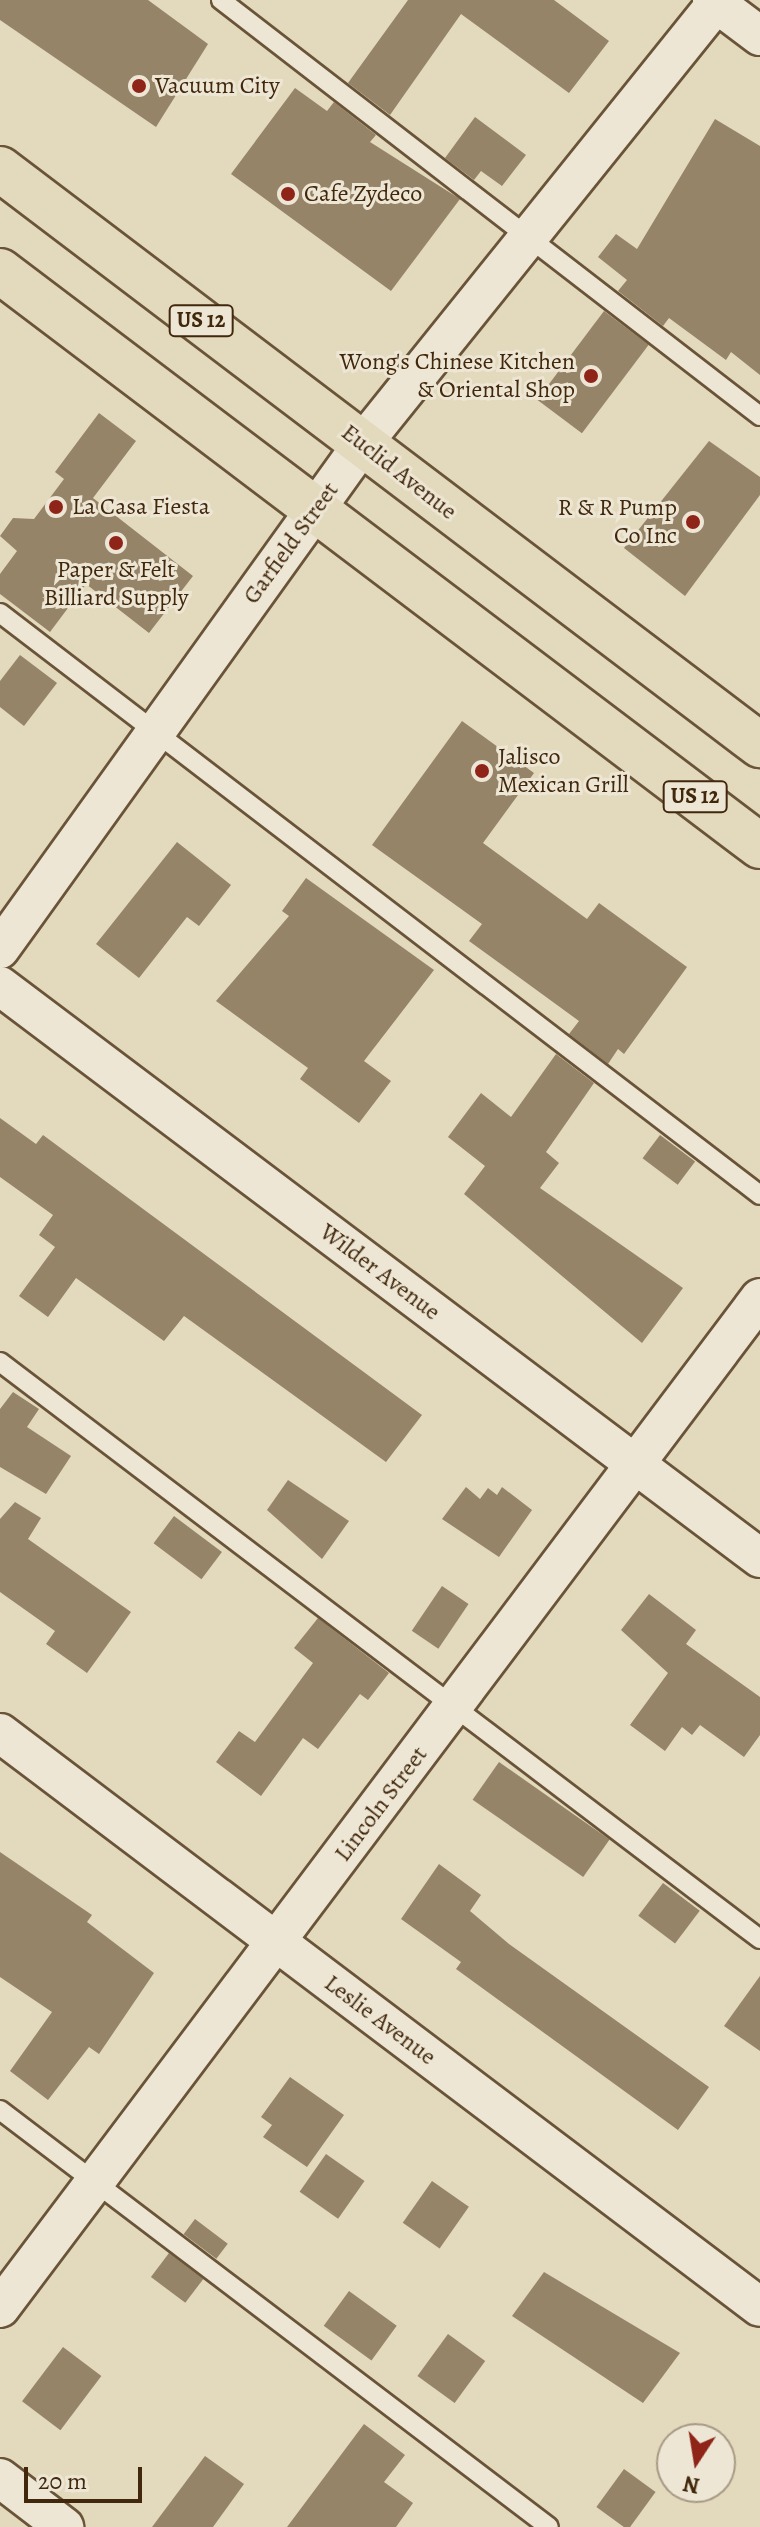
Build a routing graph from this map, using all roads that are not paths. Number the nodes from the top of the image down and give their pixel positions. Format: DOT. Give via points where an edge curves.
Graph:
graph roads {
  1 [pos="221,0"];
  2 [pos="716,1"];
  3 [pos="760,36"];
  4 [pos="0,169"];
  5 [pos="527,239"];
  6 [pos="0,271"];
  7 [pos="760,416"];
  8 [pos="363,443"];
  9 [pos="314,509"];
  10 [pos="0,613"];
  11 [pos="154,732"];
  12 [pos="760,745"];
  13 [pos="760,846"];
  14 [pos="0,949"];
  15 [pos="0,986"];
  16 [pos="760,1195"];
  17 [pos="760,1298"];
  18 [pos="0,1362"];
  19 [pos="635,1463"];
  20 [pos="760,1558"];
  21 [pos="455,1706"];
  22 [pos="0,1733"];
  23 [pos="760,1939"];
  24 [pos="278,1943"];
  25 [pos="0,2110"];
  26 [pos="95,2183"];
  27 [pos="760,2307"];
  28 [pos="0,2308"];
  29 [pos="0,2478"];
  30 [pos="64,2527"];
  31 [pos="549,2527"];
  1 -- 5 [label="lane"];
  2 -- 3 [label="street"];
  2 -- 5 [label="street, Garfield Street"];
  4 -- 8 [label="highway, Euclid Avenue / US 12"];
  5 -- 7 [label="lane"];
  5 -- 8 [label="street, Garfield Street"];
  6 -- 9 [label="highway, US 12"];
  8 -- 9 [label="street, Garfield Street"];
  8 -- 12 [label="highway, Euclid Avenue / US 12"];
  9 -- 11 [label="street, Garfield Street"];
  9 -- 13 [label="highway, US 12"];
  10 -- 11 [label="lane"];
  11 -- 14 [label="street, Garfield Street"];
  11 -- 16 [label="lane"];
  15 -- 19 [label="street, Wilder Avenue"];
  17 -- 19 [label="street, Lincoln Street"];
  18 -- 21 [label="lane"];
  19 -- 20 [label="street, Wilder Avenue"];
  19 -- 21 [label="street, Lincoln Street"];
  21 -- 23 [label="lane"];
  21 -- 24 [label="street, Lincoln Street"];
  22 -- 24 [label="street, Leslie Avenue"];
  24 -- 26 [label="street, Lincoln Street"];
  24 -- 27 [label="street, Leslie Avenue"];
  25 -- 26 [label="lane"];
  26 -- 28 [label="street, Lincoln Street"];
  26 -- 31 [label="lane"];
  29 -- 30 [label="street"];
}
